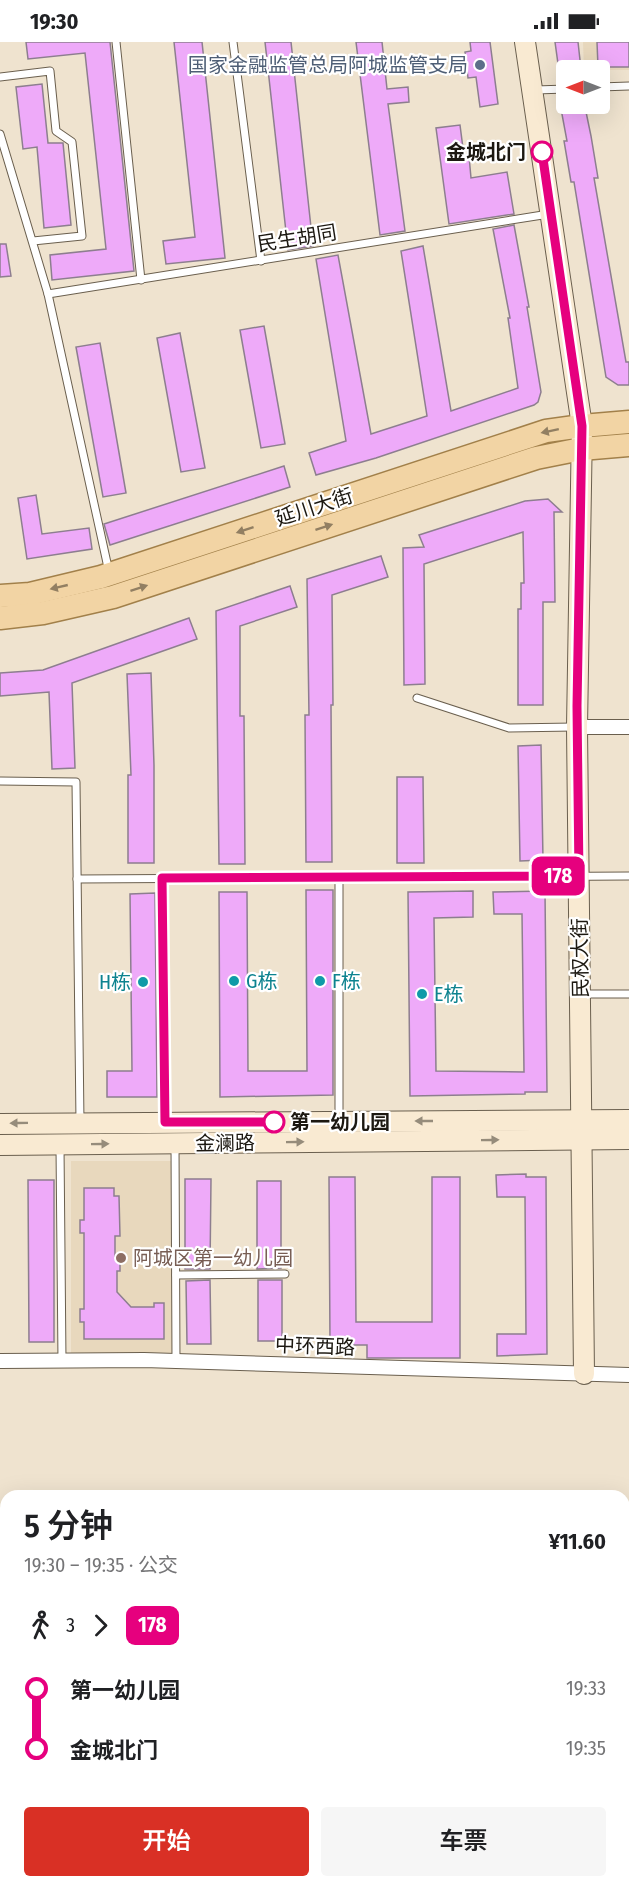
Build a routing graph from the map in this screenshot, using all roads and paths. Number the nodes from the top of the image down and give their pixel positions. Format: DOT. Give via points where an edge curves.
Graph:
graph roads {
  1 [pos="116,42"];
  2 [pos="233,42"];
  3 [pos="525,42"];
  4 [pos="0,77"];
  5 [pos="629,86"];
  6 [pos="610,87"];
  7 [pos="556,89"];
  8 [pos="532,90"];
  9 [pos="0,134"];
  10 [pos="552,214"];
  11 [pos="33,241"];
  12 [pos="261,261"];
  13 [pos="141,280"];
  14 [pos="48,294"];
  15 [pos="629,422"];
  16 [pos="582,426"];
  17 [pos="629,445"];
  18 [pos="581,449"];
  19 [pos="110,574"];
  20 [pos="0,597"];
  21 [pos="0,618"];
  22 [pos="417,698"];
  23 [pos="577,727"];
  24 [pos="629,727"];
  25 [pos="0,781"];
  26 [pos="579,876"];
  27 [pos="629,876"];
  28 [pos="339,877"];
  29 [pos="162,878"];
  30 [pos="77,879"];
  31 [pos="580,994"];
  32 [pos="629,994"];
  33 [pos="629,1120"];
  34 [pos="339,1121"];
  35 [pos="80,1122"];
  36 [pos="165,1122"];
  37 [pos="0,1124"];
  38 [pos="582,1130"];
  39 [pos="629,1139"];
  40 [pos="175,1143"];
  41 [pos="0,1145"];
  42 [pos="60,1145"];
  43 [pos="285,1274"];
  44 [pos="176,1275"];
  45 [pos="62,1360"];
  46 [pos="0,1361"];
  47 [pos="176,1361"];
  48 [pos="584,1374"];
  49 [pos="629,1375"];
  1 -- 13 [label="lane"];
  2 -- 12 [label="lane"];
  3 -- 8 [label="street, 民权大街"];
  4 -- 11 [label="lane" via="50,71 56,131 72,142 82,236"];
  5 -- 6 [label="lane"];
  7 -- 8 [label="lane"];
  8 -- 10 [label="street, 民权大街"];
  9 -- 11 [label="lane"];
  10 -- 12 [label="lane, 民生胡同"];
  10 -- 16 [label="street, 民权大街"];
  11 -- 14 [label="lane"];
  12 -- 13 [label="lane, 民生胡同"];
  13 -- 14 [label="lane, 民生胡同"];
  14 -- 19 [label="lane"];
  15 -- 16 [label="main road, 延川大街"];
  16 -- 18 [label="street, 民权大街"];
  16 -- 19 [label="main road, 延川大街, one-way" via="546,431"];
  17 -- 18 [label="main road, 延川大街"];
  21 -- 18 [label="main road, 延川大街, one-way" via="113,597 536,458"];
  18 -- 23 [label="street, 民权大街"];
  19 -- 20 [label="main road, 延川大街, one-way" via="30,594"];
  22 -- 23 [label="lane" via="509,728"];
  23 -- 24 [label="street"];
  23 -- 26 [label="street, 民权大街"];
  25 -- 30 [label="lane" via="76,782"];
  26 -- 27 [label="lane"];
  26 -- 28 [label="lane"];
  26 -- 31 [label="street, 民权大街"];
  28 -- 29 [label="lane"];
  28 -- 34 [label="lane"];
  29 -- 30 [label="lane"];
  29 -- 36 [label="lane"];
  30 -- 35 [label="lane"];
  31 -- 32 [label="lane"];
  31 -- 38 [label="street, 民权大街"];
  33 -- 38 [label="street, 金澜路"];
  34 -- 36 [label="street, 金澜路"];
  38 -- 34 [label="street, 金澜路, one-way"];
  35 -- 36 [label="street, 金澜路"];
  35 -- 37 [label="street, 金澜路, one-way"];
  38 -- 39 [label="street, 金澜路"];
  40 -- 38 [label="street, 金澜路, one-way"];
  38 -- 48 [label="street, 民权大街"];
  42 -- 40 [label="street, 金澜路, one-way"];
  40 -- 44 [label="lane"];
  41 -- 42 [label="street, 金澜路"];
  42 -- 45 [label="lane"];
  43 -- 44 [label="lane"];
  44 -- 47 [label="lane"];
  45 -- 46 [label="street, 中环西路"];
  45 -- 47 [label="street, 中环西路"];
  47 -- 48 [label="street, 中环西路"];
  48 -- 49 [label="street, 中环西路"];
}
